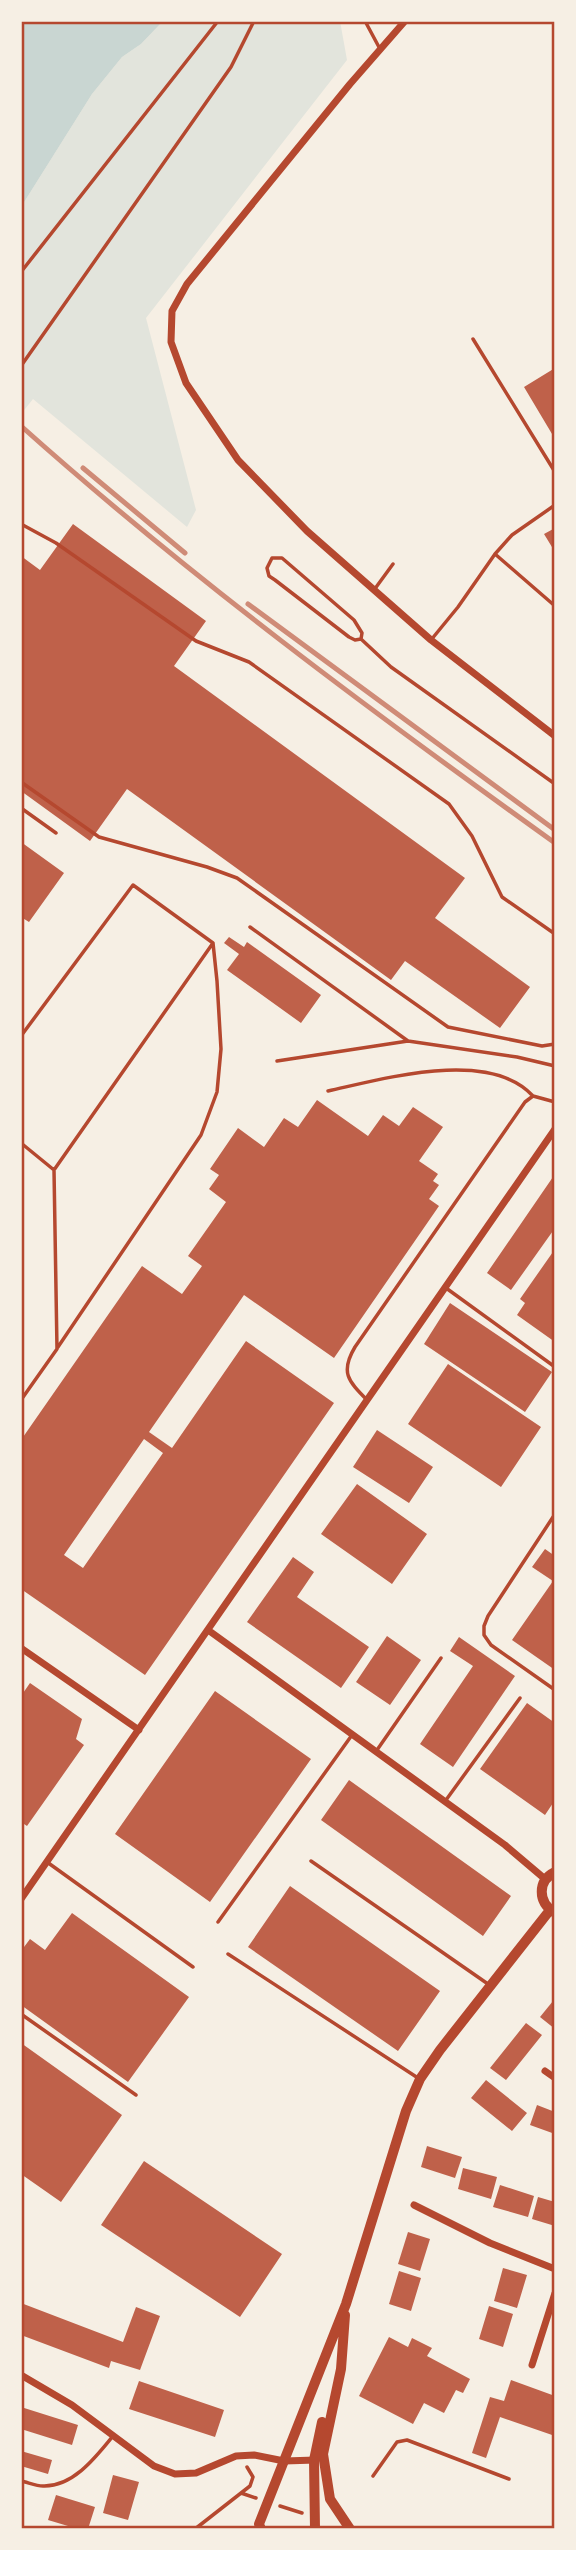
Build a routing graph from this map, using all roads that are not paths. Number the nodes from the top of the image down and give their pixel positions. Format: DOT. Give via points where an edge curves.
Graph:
graph roads {
  1 [pos="365,21"];
  2 [pos="405,21"];
  3 [pos="380,49"];
  4 [pos="473,339"];
  5 [pos="555,472"];
  6 [pos="555,505"];
  7 [pos="21,524"];
  8 [pos="495,554"];
  9 [pos="393,564"];
  10 [pos="374,590"];
  11 [pos="555,606"];
  12 [pos="361,639"];
  13 [pos="431,640"];
  14 [pos="555,736"];
  15 [pos="21,782"];
  16 [pos="555,784"];
  17 [pos="21,808"];
  18 [pos="56,833"];
  19 [pos="250,927"];
  20 [pos="555,934"];
  21 [pos="213,943"];
  22 [pos="21,1036"];
  23 [pos="408,1041"];
  24 [pos="555,1044"];
  25 [pos="277,1061"];
  26 [pos="555,1066"];
  27 [pos="328,1091"];
  28 [pos="533,1096"];
  29 [pos="555,1102"];
  30 [pos="555,1129"];
  31 [pos="21,1143"];
  32 [pos="54,1170"];
  33 [pos="446,1288"];
  34 [pos="57,1349"];
  35 [pos="555,1367"];
  36 [pos="21,1400"];
  37 [pos="368,1400"];
  38 [pos="555,1514"];
  39 [pos="208,1630"];
  40 [pos="21,1648"];
  41 [pos="441,1658"];
  42 [pos="555,1690"];
  43 [pos="520,1698"];
  44 [pos="139,1730"];
  45 [pos="352,1735"];
  46 [pos="375,1752"];
  47 [pos="444,1801"];
  48 [pos="311,1861"];
  49 [pos="47,1862"];
  50 [pos="555,1872"];
  51 [pos="545,1879"];
  52 [pos="21,1899"];
  53 [pos="552,1911"];
  54 [pos="218,1923"];
  55 [pos="228,1954"];
  56 [pos="193,1967"];
  57 [pos="490,1986"];
  58 [pos="21,2014"];
  59 [pos="545,2071"];
  60 [pos="555,2078"];
  61 [pos="420,2079"];
  62 [pos="136,2095"];
  63 [pos="414,2205"];
  64 [pos="555,2269"];
  65 [pos="555,2293"];
  66 [pos="346,2304"];
  67 [pos="532,2365"];
  68 [pos="21,2375"];
  69 [pos="113,2436"];
  70 [pos="319,2459"];
  71 [pos="284,2461"];
  72 [pos="373,2476"];
  73 [pos="509,2479"];
  74 [pos="21,2480"];
  75 [pos="260,2526"];
  76 [pos="247,2529"];
  77 [pos="315,2529"];
  78 [pos="350,2529"];
  1 -- 3 [label="lane"];
  2 -- 3 [label="street"];
  3 -- 10 [label="street" via="187,284 172,311 171,342 186,383 238,460 307,531"];
  4 -- 5 [label="lane"];
  6 -- 8 [label="lane" via="512,535"];
  7 -- 20 [label="lane" via="56,542 196,642 249,662 449,804 472,836 502,897"];
  8 -- 11 [label="lane"];
  8 -- 13 [label="lane"];
  9 -- 10 [label="lane"];
  10 -- 13 [label="street"];
  12 -- 12 [label="lane" via="349,638 269,576 272,558 282,558 354,620"];
  12 -- 16 [label="lane" via="391,667"];
  13 -- 14 [label="street"];
  15 -- 24 [label="lane" via="99,837 237,878 448,1027 542,1046"];
  17 -- 18 [label="lane"];
  19 -- 23 [label="lane"];
  21 -- 22 [label="lane" via="133,885"];
  21 -- 32 [label="lane"];
  21 -- 34 [label="lane" via="218,981 218,1092 201,1135"];
  23 -- 25 [label="lane"];
  23 -- 26 [label="lane"];
  27 -- 28 [label="lane" via="452,1070 513,1080"];
  28 -- 29 [label="lane"];
  28 -- 37 [label="lane" via="518,1111 348,1357 349,1380"];
  30 -- 33 [label="street"];
  31 -- 32 [label="lane"];
  32 -- 34 [label="lane"];
  33 -- 35 [label="lane"];
  33 -- 37 [label="street"];
  34 -- 36 [label="lane"];
  37 -- 39 [label="street"];
  38 -- 42 [label="lane" via="488,1616 484,1635"];
  39 -- 44 [label="street"];
  39 -- 45 [label="street"];
  40 -- 44 [label="street"];
  41 -- 46 [label="lane"];
  43 -- 47 [label="lane"];
  44 -- 49 [label="street"];
  45 -- 46 [label="street"];
  45 -- 54 [label="lane"];
  46 -- 47 [label="street"];
  47 -- 51 [label="street"];
  48 -- 57 [label="lane"];
  49 -- 52 [label="street"];
  49 -- 56 [label="lane"];
  50 -- 51 [label="street"];
  51 -- 53 [label="street" via="541,1896"];
  53 -- 57 [label="street"];
  55 -- 61 [label="lane"];
  57 -- 61 [label="street"];
  58 -- 62 [label="lane"];
  59 -- 60 [label="street"];
  61 -- 66 [label="street"];
  63 -- 64 [label="street"];
  65 -- 67 [label="street"];
  66 -- 70 [label="street"];
  66 -- 71 [label="street"];
  68 -- 69 [label="street"];
  69 -- 71 [label="street" via="154,2466 176,2474 196,2473 241,2456"];
  69 -- 74 [label="lane" via="70,2479 43,2487"];
  70 -- 71 [label="street"];
  70 -- 77 [label="street"];
  70 -- 78 [label="street" via="331,2499"];
  71 -- 75 [label="street"];
  72 -- 73 [label="lane" via="397,2442 407,2440"];
  75 -- 76 [label="street"];
}
